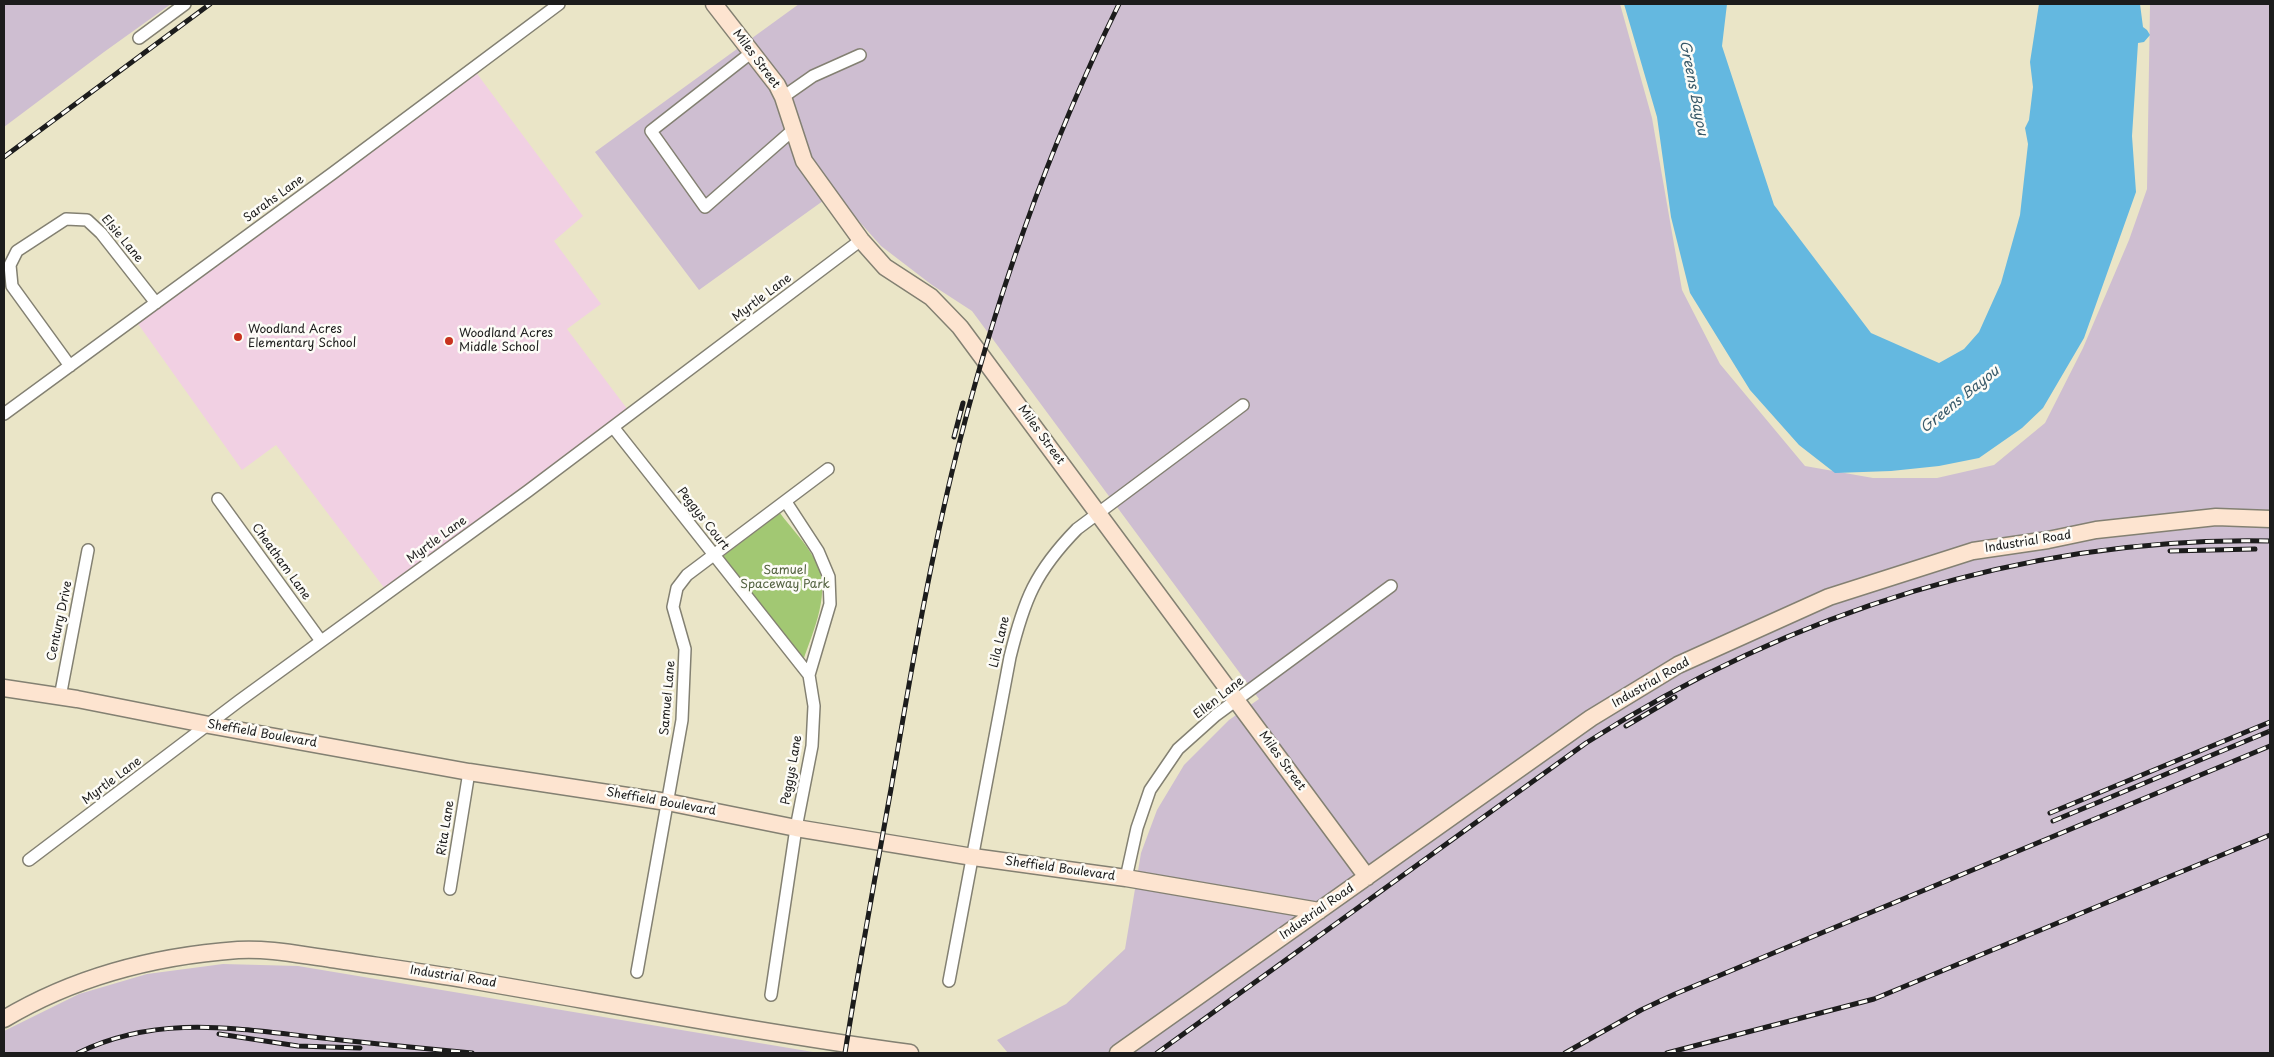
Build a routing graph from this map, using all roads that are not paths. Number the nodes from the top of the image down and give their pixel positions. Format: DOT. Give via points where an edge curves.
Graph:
graph roads {
  1 [pos="185,4"];
  2 [pos="559,4"];
  3 [pos="720,6"];
  4 [pos="138,38"];
  5 [pos="752,52"];
  6 [pos="860,55"];
  7 [pos="783,97"];
  8 [pos="794,130"];
  9 [pos="861,240"];
  10 [pos="156,303"];
  11 [pos="70,366"];
  12 [pos="1243,405"];
  13 [pos="4,414"];
  14 [pos="613,427"];
  15 [pos="828,469"];
  16 [pos="218,499"];
  17 [pos="786,502"];
  18 [pos="1097,513"];
  19 [pos="2270,519"];
  20 [pos="88,550"];
  21 [pos="714,554"];
  22 [pos="1391,586"];
  23 [pos="322,641"];
  24 [pos="809,675"];
  25 [pos="4,688"];
  26 [pos="60,697"];
  27 [pos="1237,700"];
  28 [pos="209,725"];
  29 [pos="469,772"];
  30 [pos="667,802"];
  31 [pos="796,828"];
  32 [pos="973,857"];
  33 [pos="29,860"];
  34 [pos="1367,877"];
  35 [pos="1126,878"];
  36 [pos="450,890"];
  37 [pos="1319,911"];
  38 [pos="637,972"];
  39 [pos="949,981"];
  40 [pos="771,995"];
  41 [pos="4,1018"];
  42 [pos="910,1053"];
  43 [pos="1118,1053"];
  1 -- 4 [label="street"];
  2 -- 10 [label="street, Sarahs Lane"];
  3 -- 5 [label="street, Miles Street"];
  5 -- 7 [label="street, Miles Street"];
  5 -- 8 [label="street" via="651,131 705,207"];
  6 -- 7 [label="street" via="813,76"];
  7 -- 8 [label="street, Miles Street"];
  8 -- 9 [label="street, Miles Street" via="804,161"];
  9 -- 14 [label="street, Myrtle Lane"];
  9 -- 18 [label="street, Miles Street" via="885,267 932,297 950,314"];
  10 -- 11 [label="street, Sarahs Lane"];
  10 -- 11 [label="street, Elsie Lane" via="87,220 66,219 17,251 10,265 12,286"];
  11 -- 13 [label="street, Sarahs Lane"];
  12 -- 18 [label="street, Lila Lane"];
  14 -- 21 [label="street, Peggys Court"];
  14 -- 23 [label="street, Myrtle Lane"];
  15 -- 17 [label="street, Samuel Lane"];
  16 -- 23 [label="street, Cheatham Lane"];
  17 -- 21 [label="street, Samuel Lane"];
  17 -- 24 [label="street, Peggys Lane" via="818,551 828,577 830,604"];
  18 -- 27 [label="street, Miles Street"];
  18 -- 32 [label="street, Lila Lane" via="1053,555 1038,575 1020,615"];
  19 -- 34 [label="street, Industrial Road" via="2216,517 2096,530 1973,551 1829,597 1678,665 1591,718"];
  20 -- 26 [label="street, Century Drive"];
  21 -- 24 [label="street, Peggys Court"];
  21 -- 30 [label="street, Samuel Lane" via="686,575 677,588 673,607 685,649 685,673 682,720"];
  22 -- 27 [label="street, Ellen Lane"];
  23 -- 28 [label="street, Myrtle Lane"];
  24 -- 31 [label="street, Peggys Lane" via="814,706 812,746"];
  25 -- 26 [label="street, Sheffield Boulevard"];
  26 -- 28 [label="street, Sheffield Boulevard"];
  27 -- 34 [label="street, Miles Street"];
  27 -- 35 [label="street, Ellen Lane" via="1178,749 1150,790 1136,828"];
  28 -- 29 [label="street, Sheffield Boulevard"];
  28 -- 33 [label="street, Myrtle Lane"];
  29 -- 30 [label="street, Sheffield Boulevard"];
  29 -- 36 [label="street, Rita Lane"];
  30 -- 31 [label="street, Sheffield Boulevard"];
  30 -- 38 [label="street, Samuel Lane"];
  31 -- 32 [label="street, Sheffield Boulevard"];
  31 -- 40 [label="street, Peggys Lane"];
  32 -- 35 [label="street, Sheffield Boulevard"];
  32 -- 39 [label="street, Lila Lane"];
  34 -- 37 [label="street, Industrial Road"];
  35 -- 37 [label="street, Sheffield Boulevard"];
  37 -- 43 [label="street, Industrial Road"];
  41 -- 42 [label="street, Industrial Road" via="33,1001 86,980 157,959 241,950 436,974 839,1044"];
}
